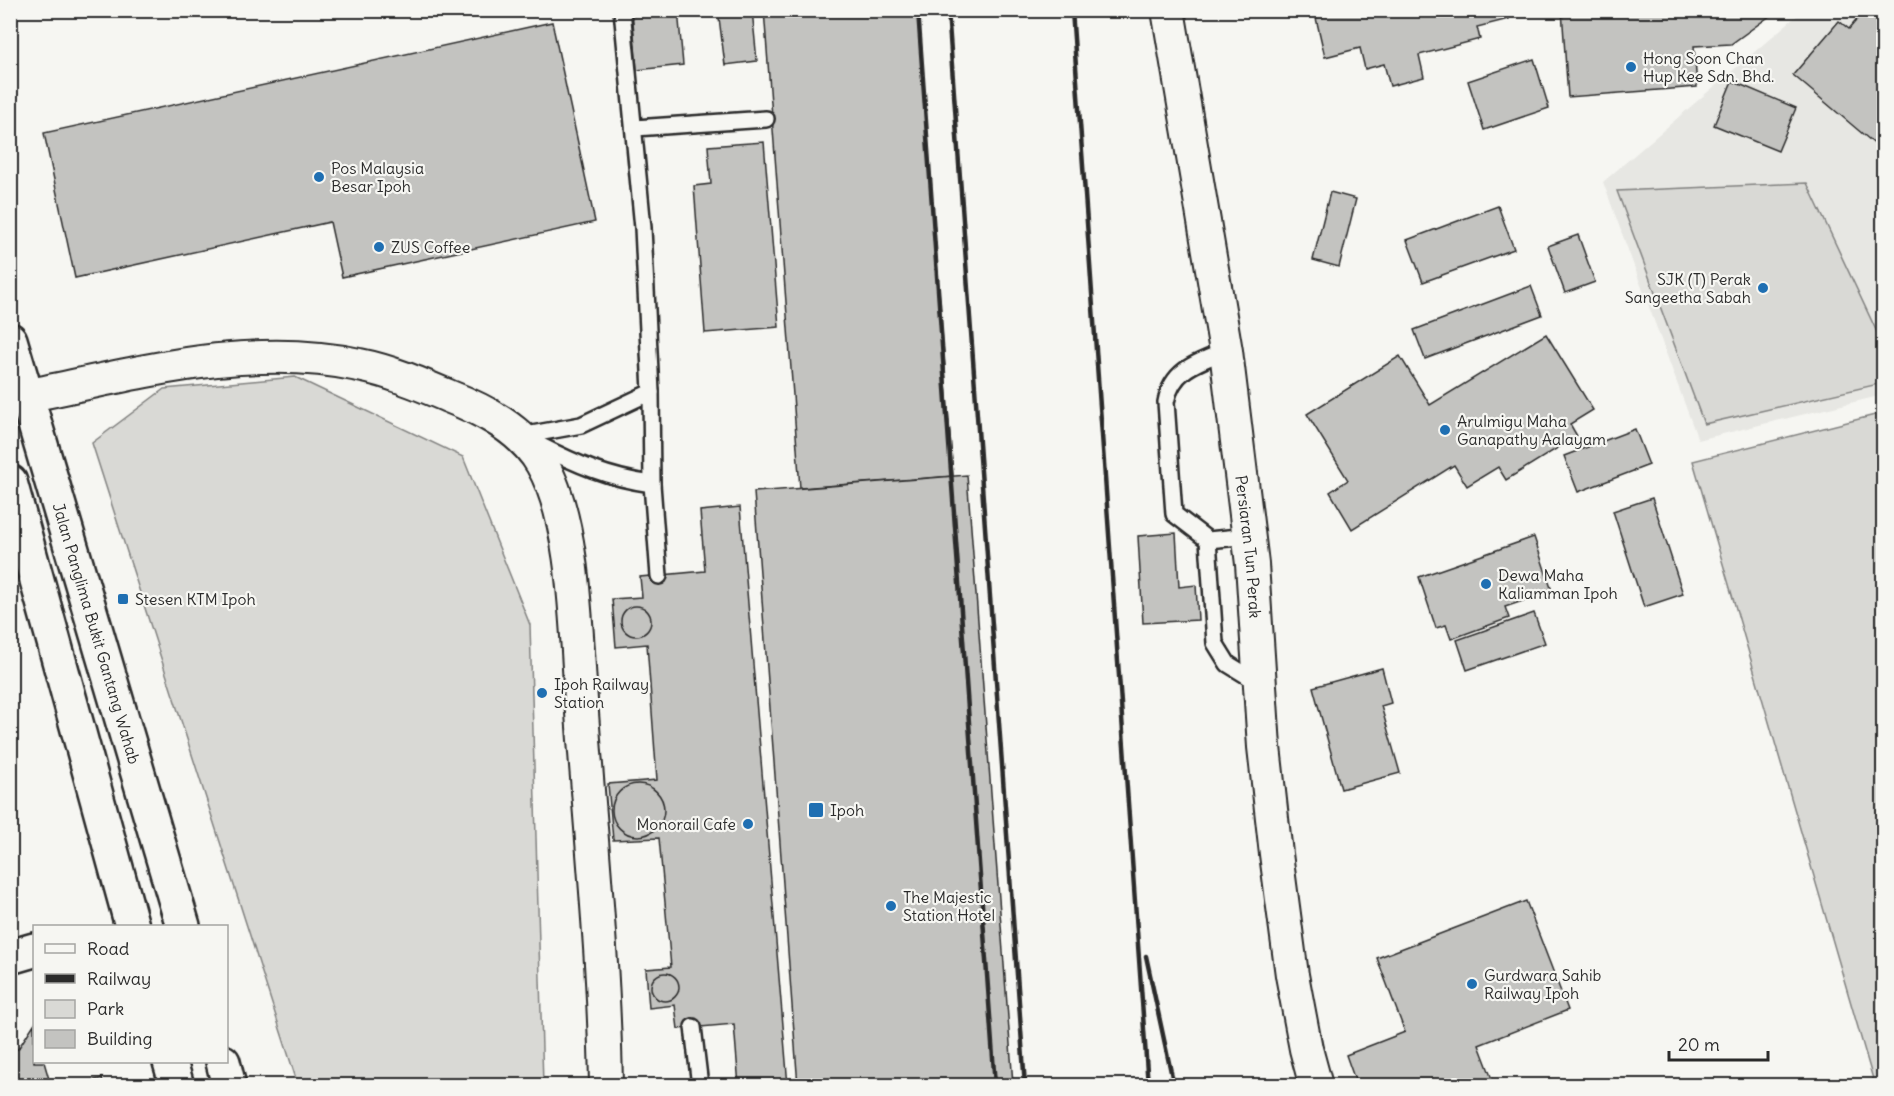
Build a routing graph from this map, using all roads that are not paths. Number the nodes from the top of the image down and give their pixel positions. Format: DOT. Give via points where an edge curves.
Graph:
graph roads {
  1 [pos="622,10"];
  2 [pos="1168,10"];
  3 [pos="766,119"];
  4 [pos="635,128"];
  5 [pos="10,340"];
  6 [pos="1226,351"];
  7 [pos="651,392"];
  8 [pos="26,396"];
  9 [pos="521,436"];
  10 [pos="10,482"];
  11 [pos="652,484"];
  12 [pos="16,515"];
  13 [pos="1249,536"];
  14 [pos="1208,540"];
  15 [pos="659,576"];
  16 [pos="1260,684"];
  17 [pos="162,855"];
  18 [pos="127,925"];
  19 [pos="182,925"];
  20 [pos="33,950"];
  21 [pos="10,957"];
  22 [pos="693,1027"];
  23 [pos="170,1063"];
  24 [pos="222,1063"];
  25 [pos="177,1086"];
  26 [pos="229,1086"];
  27 [pos="606,1086"];
  28 [pos="700,1086"];
  29 [pos="1316,1086"];
  1 -- 4 [label="lane"];
  2 -- 6 [label="street, Persiaran Tun Perak"];
  3 -- 4 [label="lane"];
  4 -- 7 [label="lane"];
  5 -- 8 [label="main road, Jalan Panglima Bukit Gantang Wahab"];
  6 -- 13 [label="street, Persiaran Tun Perak"];
  6 -- 14 [label="lane" via="1190,365 1175,377 1166,402 1174,514"];
  7 -- 9 [label="lane" via="581,425"];
  7 -- 11 [label="lane"];
  8 -- 9 [label="street" via="179,366 245,357 303,358 359,365 410,380 474,406"];
  8 -- 17 [label="main road, Jalan Panglima Bukit Gantang Wahab"];
  9 -- 11 [label="lane" via="578,465 617,479"];
  9 -- 27 [label="street" via="542,462 563,516 590,818"];
  10 -- 12 [label="main road"];
  11 -- 15 [label="lane"];
  12 -- 18 [label="main road"];
  13 -- 14 [label="lane"];
  13 -- 16 [label="street, Persiaran Tun Perak"];
  14 -- 16 [label="lane" via="1215,643 1228,664"];
  16 -- 29 [label="street, Persiaran Tun Perak" via="1274,842 1292,975"];
  17 -- 18 [label="main road" via="156,901 145,914"];
  17 -- 19 [label="main road, Jalan Panglima Bukit Gantang Wahab"];
  20 -- 21 [label="main road"];
  22 -- 28 [label="lane"];
  23 -- 25 [label="main road"];
  24 -- 26 [label="main road"];
}
